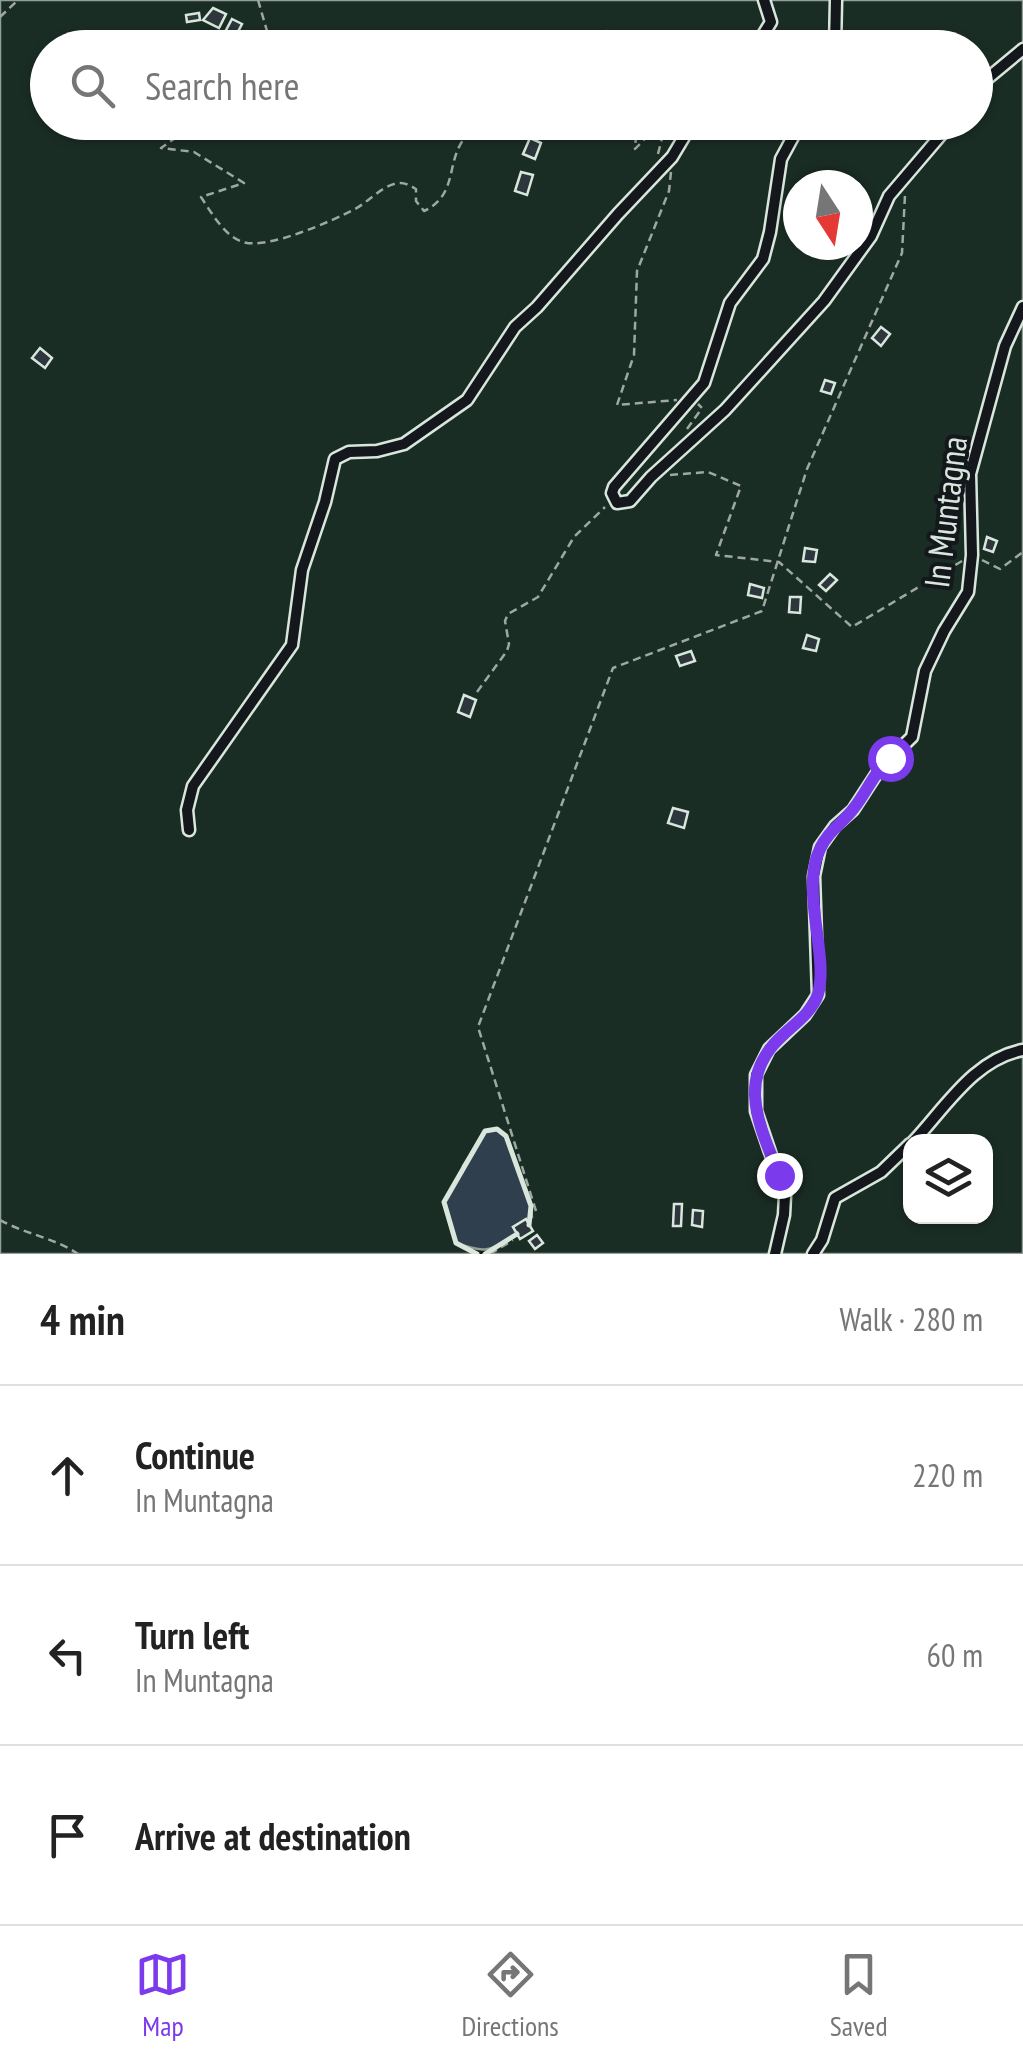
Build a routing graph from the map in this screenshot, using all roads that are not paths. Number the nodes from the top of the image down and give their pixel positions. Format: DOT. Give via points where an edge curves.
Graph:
graph roads {
  1 [pos="764,0"];
  2 [pos="836,0"];
  3 [pos="765,30"];
  4 [pos="836,30"];
  5 [pos="1023,49"];
  6 [pos="993,74"];
  7 [pos="682,140"];
  8 [pos="792,140"];
  9 [pos="937,140"];
  10 [pos="1023,307"];
  11 [pos="189,830"];
  12 [pos="1023,1050"];
  13 [pos="920,1134"];
  14 [pos="903,1151"];
  15 [pos="775,1254"];
  16 [pos="813,1254"];
  1 -- 3 [label="street"];
  2 -- 4 [label="street"];
  5 -- 6 [label="street"];
  7 -- 11 [label="street" via="515,327 455,410 404,444 336,459 302,570 292,645 193,786"];
  8 -- 9 [label="street" via="781,159 762,259 730,303 708,373 614,487 614,500 627,503 716,420 824,301 871,236 889,196"];
  10 -- 15 [label="street, In Muntagna" via="1004,346 970,474 972,556 965,598 923,678 912,737 820,847 814,876 818,995 764,1056 755,1082 756,1112 785,1196"];
  12 -- 13 [label="street" via="976,1072"];
  14 -- 16 [label="street" via="835,1198"];
}
